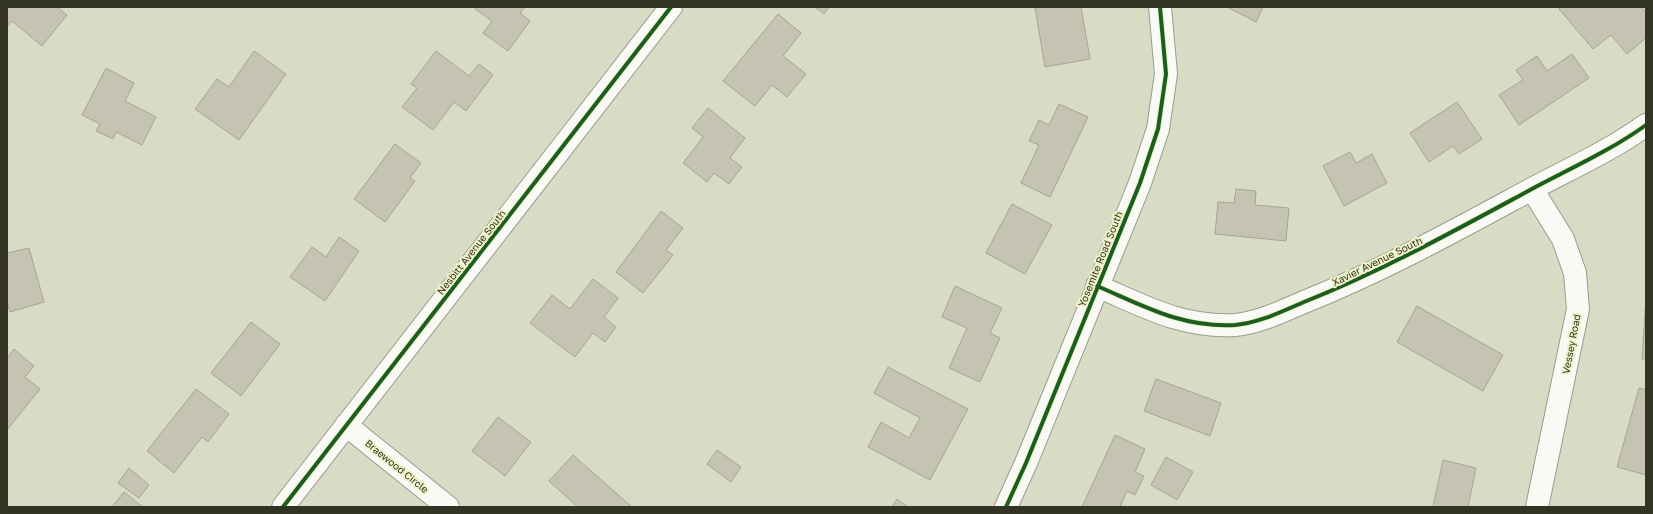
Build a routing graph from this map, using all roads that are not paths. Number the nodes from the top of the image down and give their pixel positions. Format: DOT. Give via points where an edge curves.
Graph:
graph roads {
  1 [pos="671,7"];
  2 [pos="1160,7"];
  3 [pos="1646,125"];
  4 [pos="1532,189"];
  5 [pos="1097,286"];
  6 [pos="346,425"];
  7 [pos="283,507"];
  8 [pos="448,507"];
  9 [pos="1006,507"];
  10 [pos="1537,507"];
  1 -- 6 [label="street, Nesbitt Avenue South"];
  2 -- 5 [label="street, Yosemite Road South" via="1166,74 1158,130 1140,182"];
  3 -- 4 [label="street, Xavier Avenue South" via="1614,146"];
  4 -- 5 [label="street, Xavier Avenue South" via="1431,244 1329,292 1270,316 1237,325 1201,325 1167,316"];
  4 -- 10 [label="street, Vessey Road" via="1563,239 1575,273 1578,309"];
  5 -- 9 [label="street, Yosemite Road South"];
  6 -- 7 [label="street, Nesbitt Avenue South"];
  6 -- 8 [label="street, Braewood Circle"];
}
